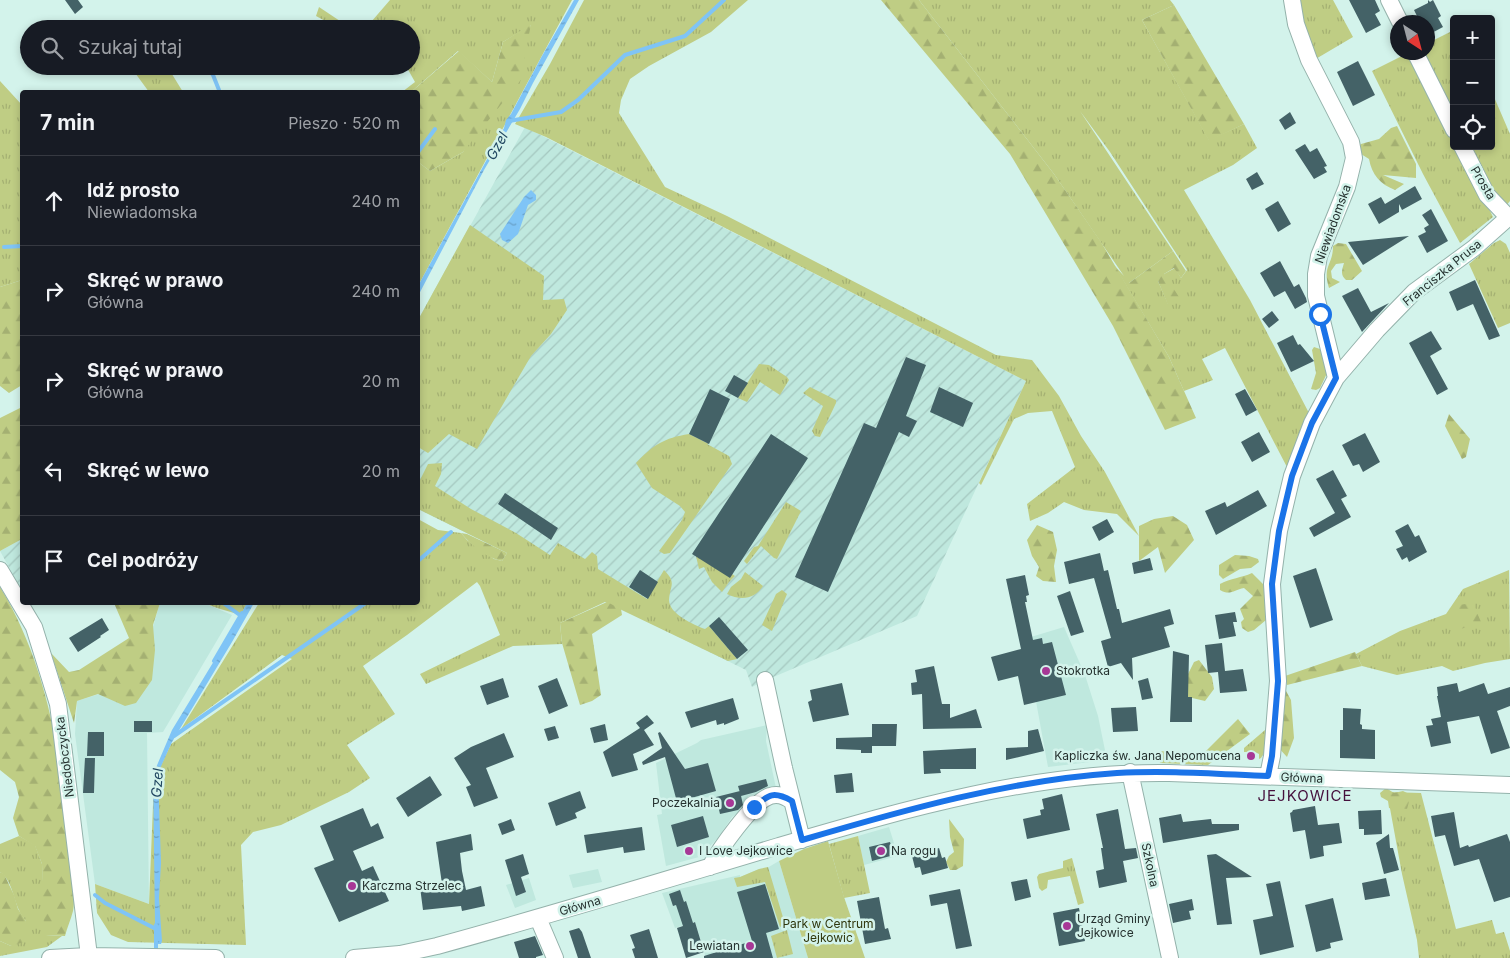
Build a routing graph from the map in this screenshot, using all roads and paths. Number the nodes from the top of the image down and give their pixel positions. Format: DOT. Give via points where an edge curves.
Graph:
graph roads {
  1 [pos="1292,0"];
  2 [pos="1389,0"];
  3 [pos="1396,15"];
  4 [pos="1419,60"];
  5 [pos="1450,122"];
  6 [pos="1464,150"];
  7 [pos="1509,217"];
  8 [pos="1336,378"];
  9 [pos="0,570"];
  10 [pos="20,604"];
  11 [pos="21,605"];
  12 [pos="765,680"];
  13 [pos="1130,772"];
  14 [pos="1268,776"];
  15 [pos="1510,785"];
  16 [pos="792,801"];
  17 [pos="802,840"];
  18 [pos="710,867"];
  19 [pos="538,918"];
  20 [pos="418,954"];
  21 [pos="89,956"];
  22 [pos="148,957"];
  23 [pos="50,958"];
  24 [pos="168,958"];
  25 [pos="216,958"];
  26 [pos="354,958"];
  27 [pos="555,958"];
  28 [pos="1170,958"];
  1 -- 8 [label="street, Niewiadomska" via="1296,24 1310,60 1351,142 1354,158 1347,187 1319,256 1316,274 1316,296"];
  2 -- 3 [label="street"];
  4 -- 5 [label="street"];
  6 -- 7 [label="street, Prosta" via="1487,195"];
  7 -- 8 [label="street, Franciszka Prusa" via="1474,248 1414,292"];
  8 -- 14 [label="street" via="1312,423 1292,476 1279,531 1272,584 1278,681"];
  9 -- 10 [label="street, Niedobczycka"];
  11 -- 21 [label="street, Niedobczycka" via="34,627 58,704"];
  12 -- 16 [label="street"];
  13 -- 14 [label="street, Główna"];
  13 -- 17 [label="street, Główna" via="1061,779 974,795"];
  13 -- 28 [label="street, Szkolna"];
  14 -- 15 [label="street, Główna"];
  16 -- 17 [label="street"];
  16 -- 18 [label="street" via="782,795 772,795 754,807"];
  17 -- 18 [label="street, Główna"];
  18 -- 19 [label="street, Główna"];
  19 -- 20 [label="street, Główna"];
  19 -- 27 [label="street"];
  20 -- 26 [label="street, Główna"];
  21 -- 22 [label="street"];
  21 -- 23 [label="street"];
  22 -- 24 [label="street"];
  24 -- 25 [label="street"];
}
